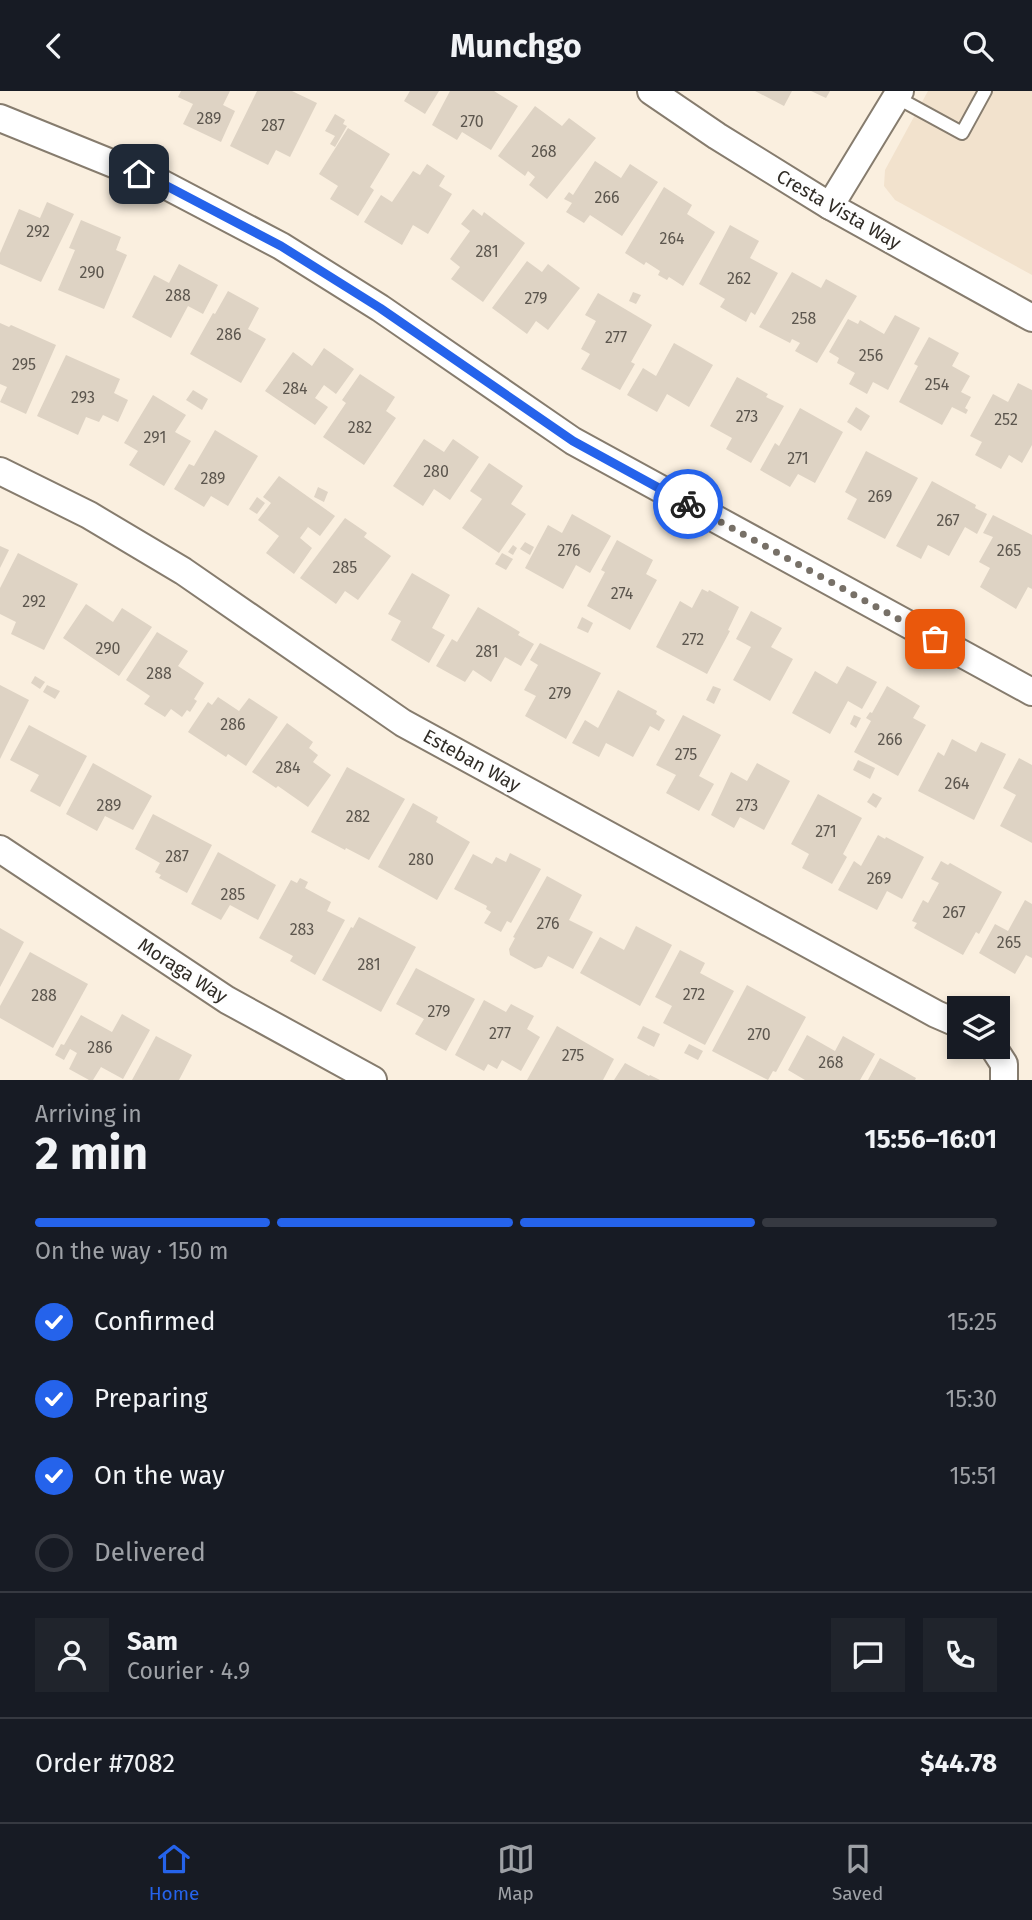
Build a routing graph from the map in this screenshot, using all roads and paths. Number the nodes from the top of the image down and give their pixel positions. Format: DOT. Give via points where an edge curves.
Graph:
graph roads {
  1 [pos="651,91"];
  2 [pos="985,91"];
  3 [pos="898,94"];
  4 [pos="0,118"];
  5 [pos="830,206"];
  6 [pos="1032,318"];
  7 [pos="0,471"];
  8 [pos="1032,692"];
  9 [pos="0,849"];
  10 [pos="947,1019"];
  11 [pos="373,1080"];
  1 -- 5 [label="street, Cresta Vista Way"];
  2 -- 3 [label="lane" via="962,132"];
  3 -- 5 [label="street"];
  4 -- 8 [label="street" via="163,184 281,246 573,441"];
  5 -- 6 [label="street, Cresta Vista Way"];
  7 -- 10 [label="street, Esteban Way" via="89,515 183,571 403,723"];
  9 -- 11 [label="street, Moraga Way" via="227,1000"];
}
